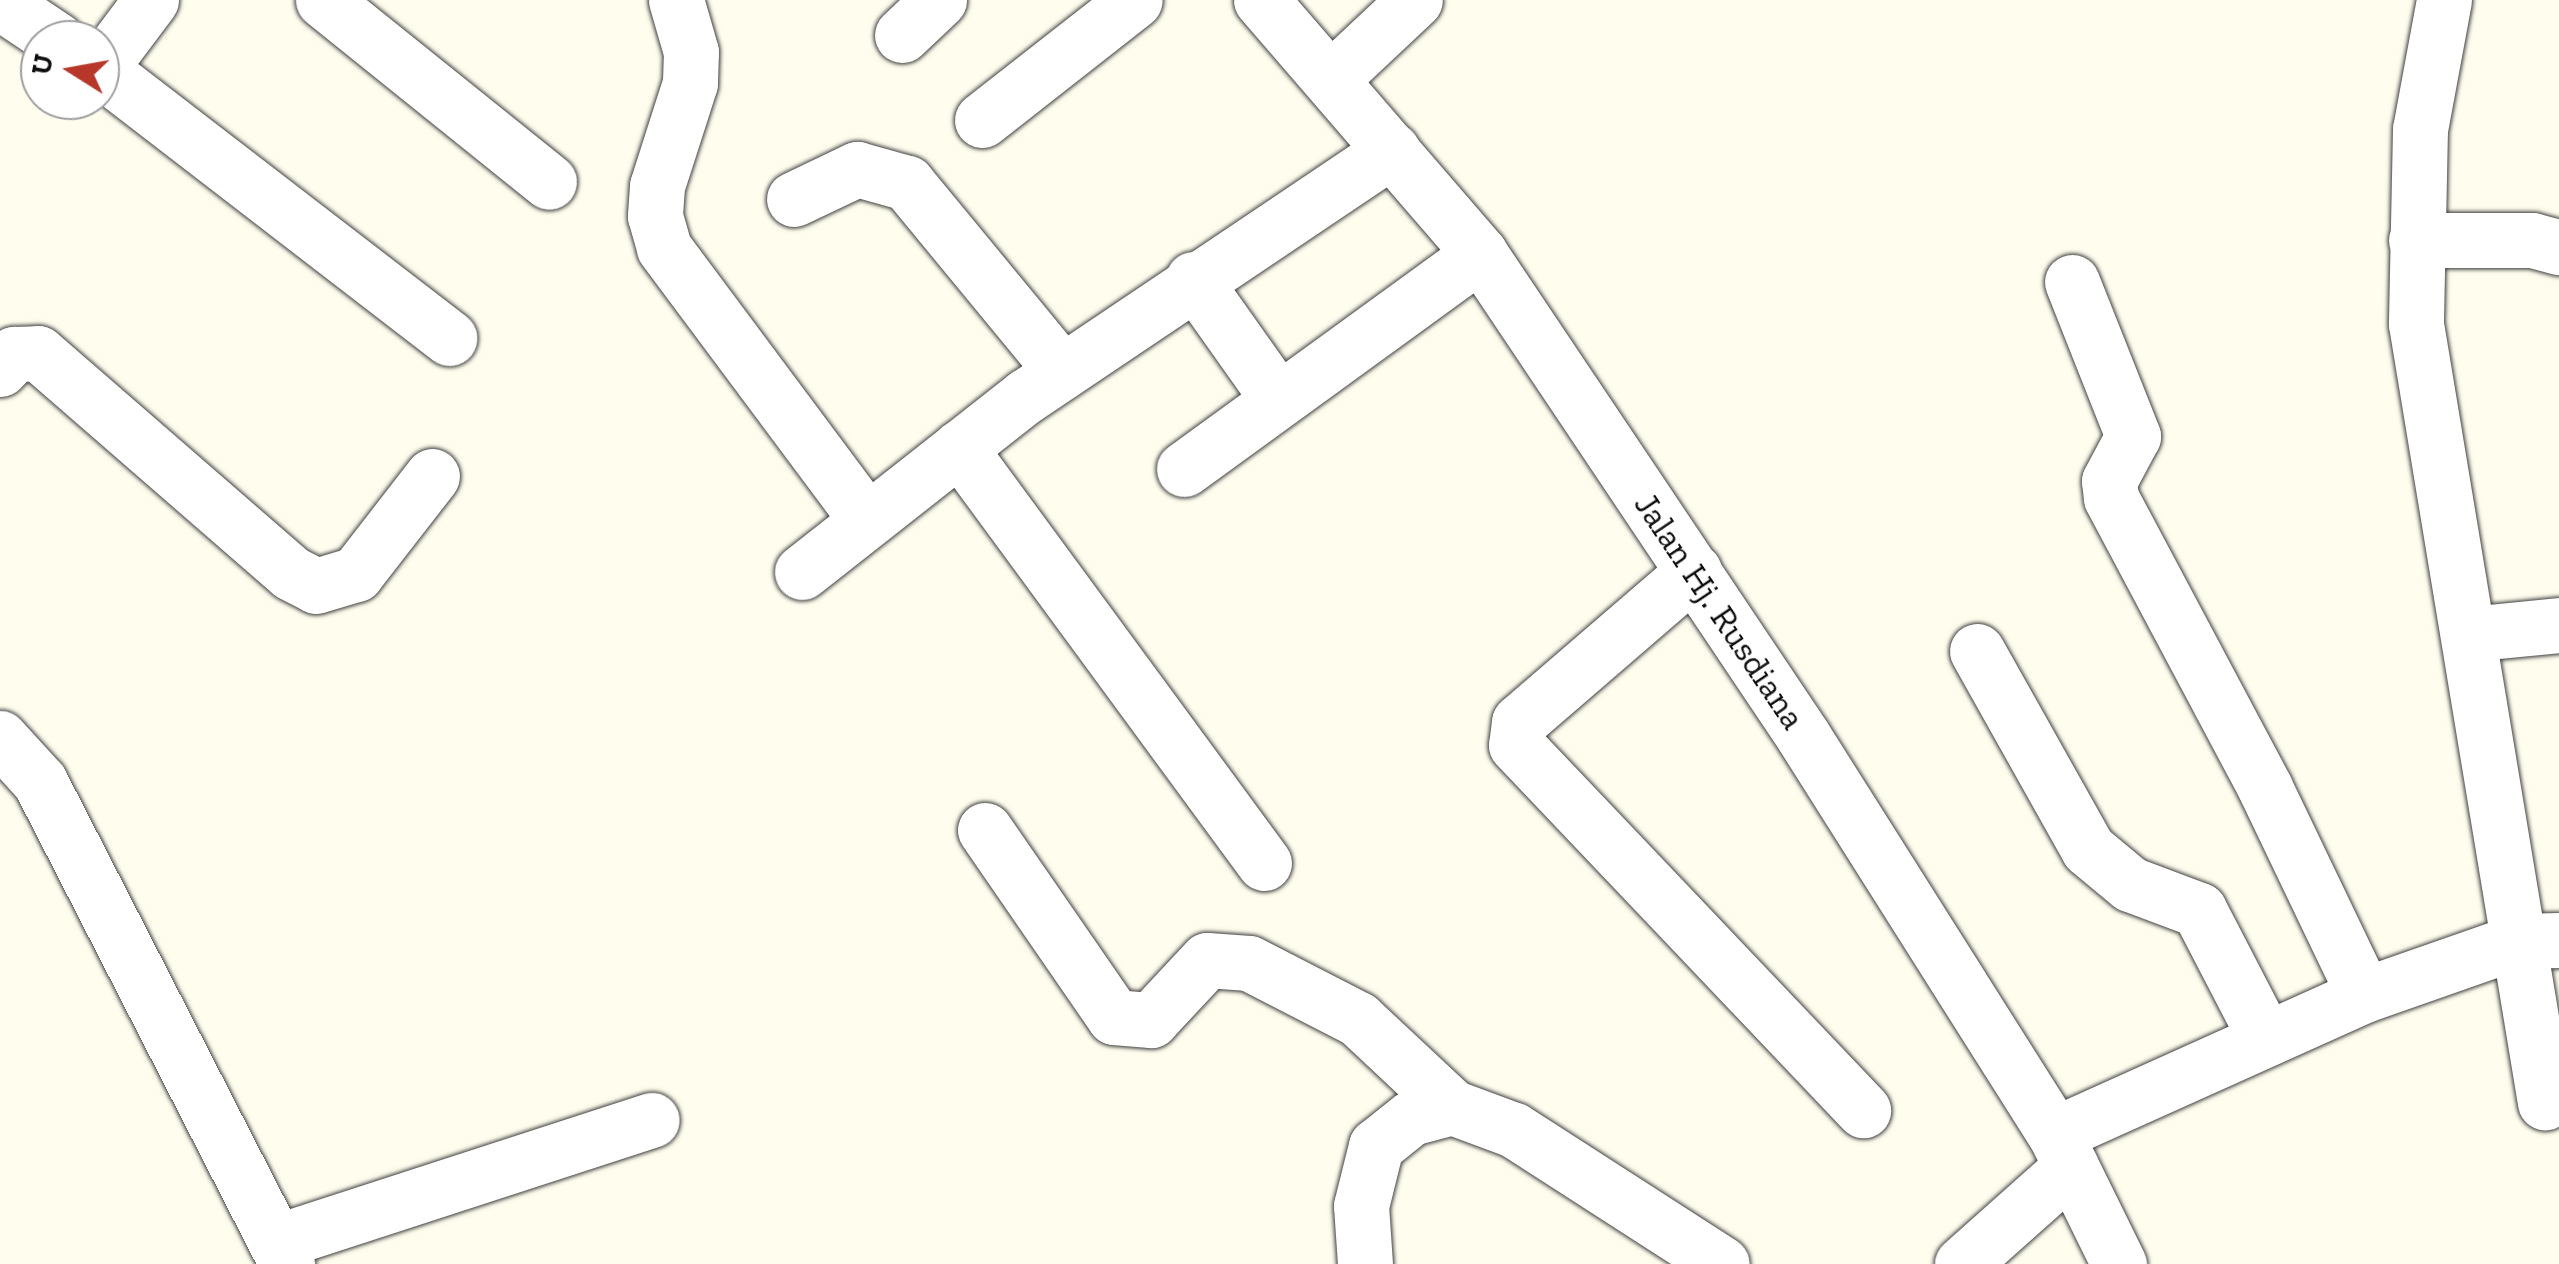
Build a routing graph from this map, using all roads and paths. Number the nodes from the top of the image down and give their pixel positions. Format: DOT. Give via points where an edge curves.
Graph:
graph roads {
  1 [pos="151,0"];
  2 [pos="323,0"];
  3 [pos="676,0"];
  4 [pos="1135,0"];
  5 [pos="1260,0"];
  6 [pos="1415,0"];
  7 [pos="2444,0"];
  8 [pos="0,2"];
  9 [pos="27,20"];
  10 [pos="120,41"];
  11 [pos="1331,79"];
  12 [pos="120,83"];
  13 [pos="982,120"];
  14 [pos="1392,150"];
  15 [pos="550,182"];
  16 [pos="794,199"];
  17 [pos="2416,240"];
  18 [pos="2559,247"];
  19 [pos="1480,254"];
  20 [pos="1193,278"];
  21 [pos="2072,282"];
  22 [pos="449,338"];
  23 [pos="0,370"];
  24 [pos="1062,371"];
  25 [pos="1278,399"];
  26 [pos="958,448"];
  27 [pos="1184,469"];
  28 [pos="432,476"];
  29 [pos="866,519"];
  30 [pos="1694,571"];
  31 [pos="802,572"];
  32 [pos="2559,626"];
  33 [pos="2468,634"];
  34 [pos="1977,652"];
  35 [pos="0,738"];
  36 [pos="985,830"];
  37 [pos="1264,862"];
  38 [pos="2538,940"];
  39 [pos="2364,996"];
  40 [pos="2266,1039"];
  41 [pos="2545,1102"];
  42 [pos="1452,1107"];
  43 [pos="1863,1110"];
  44 [pos="652,1120"];
  45 [pos="2063,1150"];
  46 [pos="282,1253"];
  47 [pos="1365,1264"];
  48 [pos="1722,1264"];
  49 [pos="1962,1264"];
  50 [pos="2120,1264"];
  1 -- 10 [label="street"];
  2 -- 15 [label="street"];
  3 -- 29 [label="street" via="691,52 690,83 657,186 654,216 664,248"];
  4 -- 13 [label="street"];
  5 -- 11 [label="street, Jalan Hj. Rusdiana"];
  6 -- 11 [label="street"];
  7 -- 17 [label="street" via="2420,129"];
  8 -- 9 [label="street"];
  11 -- 14 [label="street, Jalan Hj. Rusdiana"];
  12 -- 22 [label="street"];
  14 -- 19 [label="street, Jalan Hj. Rusdiana"];
  14 -- 20 [label="street"];
  16 -- 24 [label="street" via="857,169 908,183"];
  17 -- 18 [label="street" via="2532,240"];
  17 -- 33 [label="street" via="2416,324"];
  19 -- 25 [label="street"];
  19 -- 30 [label="street, Jalan Hj. Rusdiana"];
  20 -- 24 [label="street"];
  20 -- 25 [label="street"];
  21 -- 39 [label="street" via="2130,424 2130,446 2109,481 2111,498 2265,788"];
  23 -- 28 [label="street" via="14,354 38,354 291,573 316,586 356,574"];
  24 -- 26 [label="street"];
  25 -- 27 [label="street"];
  26 -- 29 [label="street"];
  26 -- 37 [label="street"];
  29 -- 31 [label="street"];
  30 -- 43 [label="street" via="1519,722 1516,744"];
  30 -- 45 [label="street, Jalan Hj. Rusdiana"];
  32 -- 33 [label="street"];
  33 -- 38 [label="street"];
  34 -- 40 [label="street" via="2088,848 2130,884 2199,910"];
  35 -- 46 [label="street" via="40,782"];
  36 -- 42 [label="street" via="1114,1018 1151,1020 1207,960 1249,964 1358,1019"];
  38 -- 39 [label="street"];
  38 -- 41 [label="street"];
  39 -- 40 [label="street"];
  40 -- 45 [label="street"];
  42 -- 47 [label="street" via="1410,1118 1376,1146 1361,1206"];
  42 -- 48 [label="street" via="1514,1130"];
  44 -- 46 [label="street"];
  45 -- 49 [label="street"];
  45 -- 50 [label="street, Jalan Hj. Rusdiana"];
}
